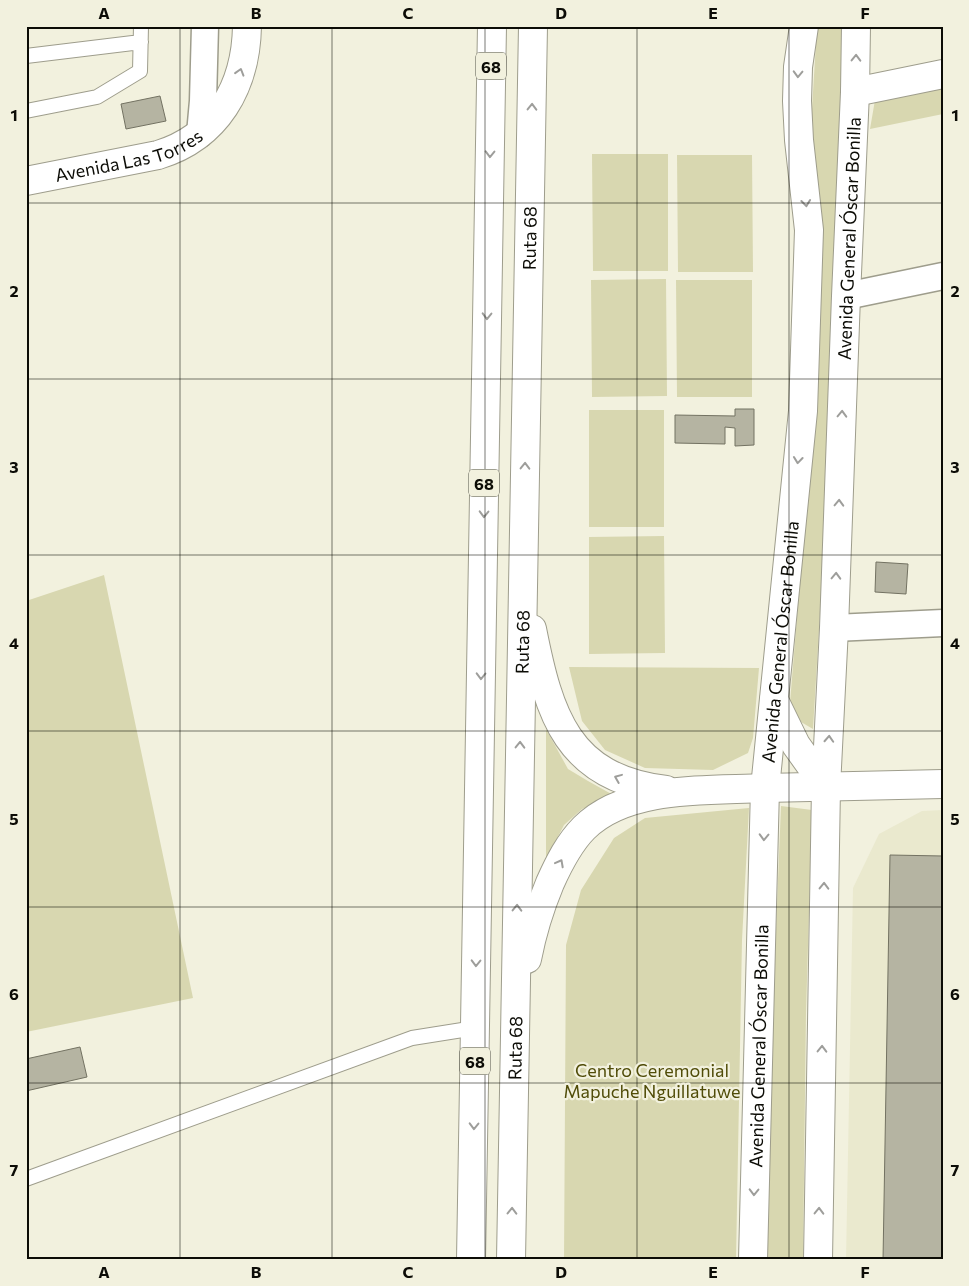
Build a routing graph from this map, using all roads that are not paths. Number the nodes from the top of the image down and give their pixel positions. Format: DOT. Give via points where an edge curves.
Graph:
graph roads {
  1 [pos="141,26"];
  2 [pos="205,26"];
  3 [pos="247,26"];
  4 [pos="475,26"];
  5 [pos="492,26"];
  6 [pos="533,26"];
  7 [pos="804,26"];
  8 [pos="856,26"];
  9 [pos="140,42"];
  10 [pos="26,56"];
  11 [pos="943,74"];
  12 [pos="855,92"];
  13 [pos="491,105"];
  14 [pos="26,112"];
  15 [pos="200,134"];
  16 [pos="26,182"];
  17 [pos="943,276"];
  18 [pos="846,296"];
  19 [pos="803,411"];
  20 [pos="840,463"];
  21 [pos="523,584"];
  22 [pos="943,623"];
  23 [pos="834,628"];
  24 [pos="774,700"];
  25 [pos="943,784"];
  26 [pos="826,787"];
  27 [pos="765,788"];
  28 [pos="682,792"];
  29 [pos="514,1027"];
  30 [pos="475,1028"];
  31 [pos="26,1179"];
  32 [pos="471,1260"];
  33 [pos="511,1260"];
  34 [pos="753,1260"];
  35 [pos="818,1260"];
  1 -- 9 [label="lane"];
  2 -- 15 [label="street"];
  15 -- 3 [label="main road, Avenida Las Torres, one-way" via="221,113 229,99 241,69"];
  4 -- 13 [label="main road"];
  5 -- 13 [label="main road, 68"];
  21 -- 6 [label="main road, Ruta 68 / 68, one-way"];
  7 -- 19 [label="main road, Avenida General Óscar Bonilla, one-way" via="797,101 809,230"];
  12 -- 8 [label="main road, Avenida General Óscar Bonilla, one-way"];
  9 -- 10 [label="lane"];
  9 -- 14 [label="lane" via="140,71 97,97"];
  11 -- 12 [label="main road"];
  12 -- 18 [label="main road, Avenida General Óscar Bonilla"];
  13 -- 30 [label="main road, 68, one-way"];
  15 -- 16 [label="main road, Avenida Las Torres" via="184,145 158,155"];
  17 -- 18 [label="street"];
  20 -- 18 [label="main road, Avenida General Óscar Bonilla, one-way"];
  19 -- 20 [label="main road"];
  19 -- 24 [label="main road, Avenida General Óscar Bonilla, one-way"];
  23 -- 20 [label="main road, Avenida General Óscar Bonilla, one-way"];
  28 -- 21 [label="main road, one-way" via="616,778 587,759 569,740 548,693"];
  29 -- 21 [label="main road, Ruta 68 / 68, one-way"];
  22 -- 23 [label="street"];
  26 -- 23 [label="main road, Avenida General Óscar Bonilla, one-way"];
  24 -- 26 [label="main road" via="796,745"];
  24 -- 27 [label="main road, Avenida General Óscar Bonilla"];
  25 -- 26 [label="main road"];
  26 -- 27 [label="main road"];
  35 -- 26 [label="main road, Avenida General Óscar Bonilla, one-way"];
  27 -- 28 [label="main road"];
  27 -- 34 [label="main road, Avenida General Óscar Bonilla, one-way"];
  29 -- 28 [label="main road, one-way" via="530,941 553,876 573,842 585,826 610,810 642,798"];
  33 -- 29 [label="main road, Ruta 68 / 68, one-way"];
  30 -- 31 [label="lane" via="412,1038"];
  30 -- 32 [label="main road, 68, one-way"];
}
